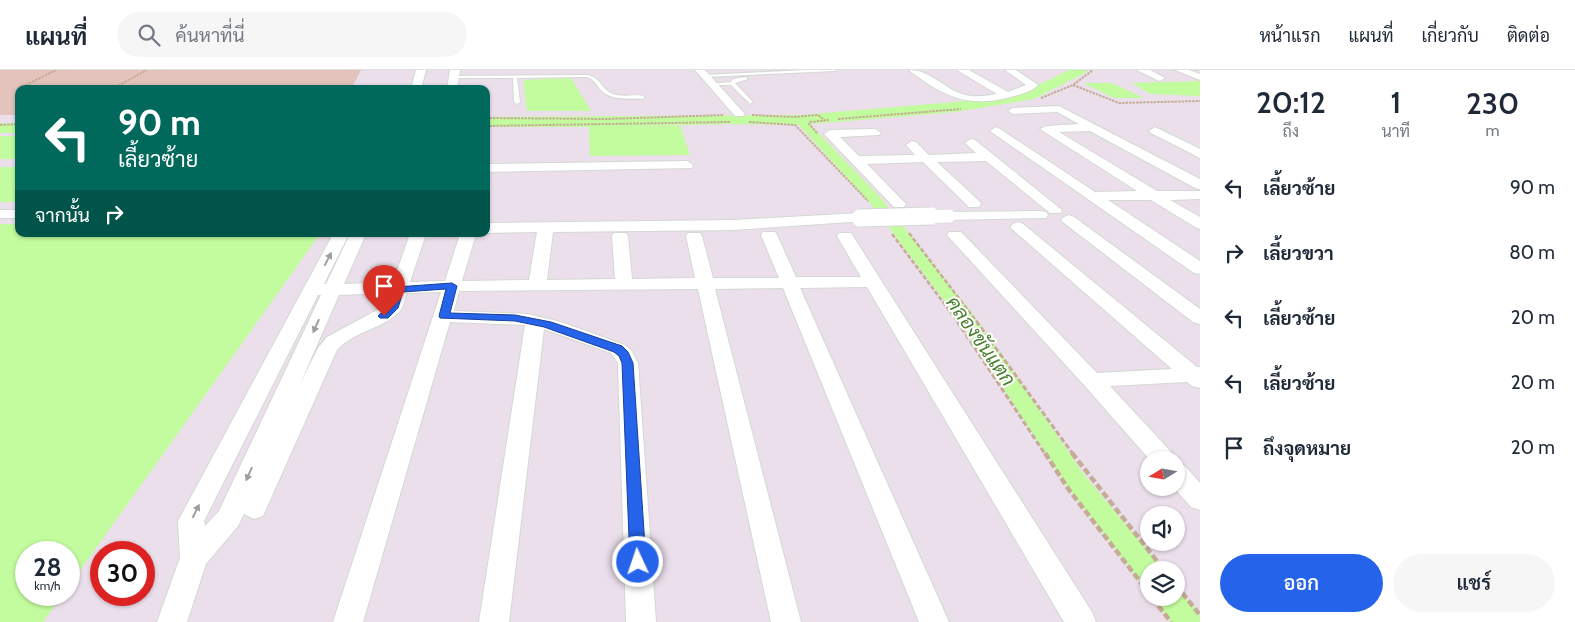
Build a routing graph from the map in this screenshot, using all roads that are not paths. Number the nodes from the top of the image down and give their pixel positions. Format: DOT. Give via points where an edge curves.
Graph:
graph roads {
  1 [pos="421,70"];
  2 [pos="835,70"];
  3 [pos="914,70"];
  4 [pos="962,70"];
  5 [pos="1010,70"];
  6 [pos="1142,70"];
  7 [pos="1180,70"];
  8 [pos="454,74"];
  9 [pos="706,76"];
  10 [pos="789,76"];
  11 [pos="515,77"];
  12 [pos="1200,77"];
  13 [pos="1160,78"];
  14 [pos="732,83"];
  15 [pos="417,85"];
  16 [pos="1006,95"];
  17 [pos="642,97"];
  18 [pos="517,102"];
  19 [pos="750,102"];
  20 [pos="1012,110"];
  21 [pos="739,114"];
  22 [pos="1094,127"];
  23 [pos="996,131"];
  24 [pos="1155,131"];
  25 [pos="875,133"];
  26 [pos="972,144"];
  27 [pos="912,145"];
  28 [pos="1200,154"];
  29 [pos="989,157"];
  30 [pos="926,158"];
  31 [pos="857,160"];
  32 [pos="686,165"];
  33 [pos="490,168"];
  34 [pos="1200,185"];
  35 [pos="1094,196"];
  36 [pos="1154,196"];
  37 [pos="1200,196"];
  38 [pos="899,204"];
  39 [pos="974,204"];
  40 [pos="0,214"];
  41 [pos="15,214"];
  42 [pos="1055,215"];
  43 [pos="1200,224"];
  44 [pos="1018,227"];
  45 [pos="490,228"];
  46 [pos="545,232"];
  47 [pos="769,235"];
  48 [pos="955,235"];
  49 [pos="620,236"];
  50 [pos="694,236"];
  51 [pos="845,236"];
  52 [pos="340,237"];
  53 [pos="356,237"];
  54 [pos="417,237"];
  55 [pos="467,237"];
  56 [pos="1200,269"];
  57 [pos="874,282"];
  58 [pos="791,283"];
  59 [pos="624,285"];
  60 [pos="706,285"];
  61 [pos="452,286"];
  62 [pos="537,286"];
  63 [pos="399,289"];
  64 [pos="322,290"];
  65 [pos="444,316"];
  66 [pos="1200,318"];
  67 [pos="534,322"];
  68 [pos="1198,377"];
  69 [pos="1092,380"];
  70 [pos="289,386"];
  71 [pos="260,387"];
  72 [pos="1156,451"];
  73 [pos="1185,483"];
  74 [pos="1200,500"];
  75 [pos="254,508"];
  76 [pos="194,558"];
  77 [pos="172,622"];
  78 [pos="348,622"];
  79 [pos="494,622"];
  80 [pos="641,622"];
  81 [pos="786,622"];
  82 [pos="934,622"];
  83 [pos="1081,622"];
  1 -- 15 [label="street"];
  2 -- 9 [label="lane"];
  3 -- 16 [label="street" via="966,99"];
  4 -- 16 [label="street"];
  5 -- 16 [label="street" via="1033,85"];
  6 -- 13 [label="street"];
  7 -- 12 [label="street"];
  8 -- 11 [label="lane"];
  9 -- 14 [label="lane"];
  9 -- 21 [label="street"];
  10 -- 14 [label="lane" via="741,79"];
  11 -- 17 [label="lane" via="588,76 596,78 608,94"];
  11 -- 18 [label="lane"];
  14 -- 19 [label="lane"];
  20 -- 22 [label="street" via="1059,109"];
  22 -- 34 [label="street"];
  22 -- 36 [label="street" via="1046,128"];
  23 -- 35 [label="street"];
  24 -- 28 [label="street"];
  25 -- 31 [label="street" via="830,134"];
  26 -- 29 [label="street"];
  27 -- 30 [label="street"];
  29 -- 30 [label="street"];
  29 -- 42 [label="street"];
  30 -- 31 [label="street"];
  30 -- 39 [label="street"];
  31 -- 38 [label="street"];
  32 -- 33 [label="street"];
  35 -- 36 [label="street"];
  35 -- 56 [label="street"];
  36 -- 37 [label="street"];
  36 -- 43 [label="street"];
  40 -- 41 [label="street"];
  42 -- 45 [label="street, bridge" via="860,218 734,225"];
  42 -- 66 [label="street"];
  44 -- 68 [label="street"];
  46 -- 62 [label="street"];
  47 -- 58 [label="street"];
  48 -- 69 [label="street"];
  49 -- 59 [label="street"];
  50 -- 60 [label="street"];
  51 -- 57 [label="street"];
  64 -- 52 [label="street, one-way"];
  53 -- 64 [label="street"];
  54 -- 63 [label="street"];
  55 -- 61 [label="street"];
  57 -- 58 [label="street"];
  57 -- 83 [label="street"];
  58 -- 60 [label="street"];
  58 -- 82 [label="street"];
  59 -- 60 [label="street"];
  59 -- 62 [label="street"];
  60 -- 81 [label="street"];
  61 -- 62 [label="street"];
  61 -- 63 [label="street"];
  61 -- 65 [label="street"];
  63 -- 64 [label="street"];
  63 -- 75 [label="street" via="393,308 384,316 335,339 328,348"];
  64 -- 70 [label="street, one-way"];
  64 -- 71 [label="street"];
  65 -- 67 [label="street" via="515,318"];
  65 -- 78 [label="street"];
  67 -- 79 [label="street"];
  67 -- 80 [label="street" via="618,349 628,363"];
  68 -- 69 [label="street"];
  69 -- 72 [label="street"];
  70 -- 71 [label="street"];
  70 -- 76 [label="street, one-way" via="229,518"];
  76 -- 71 [label="street, one-way" via="191,521"];
  73 -- 74 [label="street"];
  76 -- 77 [label="street"];
}
